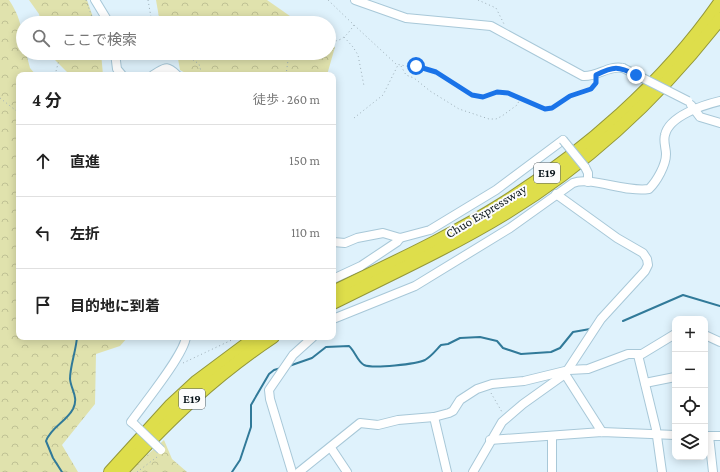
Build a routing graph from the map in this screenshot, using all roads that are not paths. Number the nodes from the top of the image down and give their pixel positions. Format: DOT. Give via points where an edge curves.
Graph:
graph roads {
  1 [pos="95,0"];
  2 [pos="355,0"];
  3 [pos="720,2"];
  4 [pos="106,16"];
  5 [pos="720,18"];
  6 [pos="116,60"];
  7 [pos="120,72"];
  8 [pos="158,72"];
  9 [pos="174,72"];
  10 [pos="720,101"];
  11 [pos="693,109"];
  12 [pos="720,123"];
  13 [pos="588,182"];
  14 [pos="556,194"];
  15 [pos="400,238"];
  16 [pos="336,242"];
  17 [pos="336,278"];
  18 [pos="336,290"];
  19 [pos="336,302"];
  20 [pos="336,315"];
  21 [pos="672,336"];
  22 [pos="708,336"];
  23 [pos="186,340"];
  24 [pos="252,340"];
  25 [pos="269,340"];
  26 [pos="310,340"];
  27 [pos="720,342"];
  28 [pos="638,355"];
  29 [pos="567,372"];
  30 [pos="672,378"];
  31 [pos="645,383"];
  32 [pos="434,417"];
  33 [pos="602,432"];
  34 [pos="657,435"];
  35 [pos="672,435"];
  36 [pos="552,436"];
  37 [pos="708,436"];
  38 [pos="720,436"];
  39 [pos="490,440"];
  40 [pos="708,442"];
  41 [pos="331,448"];
  42 [pos="161,450"];
  43 [pos="110,472"];
  44 [pos="121,472"];
  45 [pos="292,472"];
  46 [pos="299,472"];
  47 [pos="347,472"];
  48 [pos="447,472"];
  49 [pos="472,472"];
  50 [pos="552,472"];
  51 [pos="662,472"];
  52 [pos="713,472"];
  1 -- 4 [label="street"];
  2 -- 11 [label="street, bridge" via="406,18 491,26 576,74 589,76 614,67 623,68 688,101"];
  3 -- 18 [label="highway, Chuo Expressway / E19" via="696,33 639,95 615,119 564,161 468,223"];
  5 -- 19 [label="highway, Chuo Expressway / E19" via="691,57 647,103 570,170 473,233"];
  6 -- 7 [label="street"];
  8 -- 9 [label="street" via="165,67"];
  10 -- 11 [label="street"];
  11 -- 12 [label="street" via="700,117"];
  11 -- 13 [label="street" via="683,115 666,133 665,164 649,189 621,188"];
  13 -- 14 [label="street" via="578,181"];
  13 -- 15 [label="street, bridge" via="585,167 563,140 496,190 430,230"];
  14 -- 20 [label="street" via="510,228 415,286"];
  14 -- 29 [label="street" via="617,238 643,253 648,265 601,319"];
  15 -- 16 [label="street" via="383,233 346,243"];
  15 -- 17 [label="street" via="361,266"];
  21 -- 28 [label="street"];
  22 -- 27 [label="street"];
  23 -- 42 [label="street, bridge" via="168,370 131,422"];
  24 -- 43 [label="highway, E19" via="197,381 170,406"];
  25 -- 44 [label="highway, E19" via="233,365 177,412"];
  26 -- 45 [label="street" via="293,355 269,390"];
  28 -- 29 [label="street" via="628,354 588,369"];
  28 -- 31 [label="street"];
  29 -- 32 [label="street" via="487,386 467,394 449,413"];
  29 -- 33 [label="street"];
  29 -- 39 [label="street" via="505,418"];
  30 -- 31 [label="street"];
  31 -- 34 [label="street"];
  32 -- 41 [label="street" via="398,420 378,425 360,423"];
  32 -- 48 [label="street"];
  33 -- 34 [label="street"];
  33 -- 36 [label="street"];
  34 -- 35 [label="street"];
  34 -- 51 [label="street"];
  36 -- 39 [label="street"];
  36 -- 50 [label="street"];
  37 -- 38 [label="street"];
  39 -- 49 [label="street"];
  40 -- 52 [label="street"];
  41 -- 46 [label="street"];
  41 -- 47 [label="street"];
}
